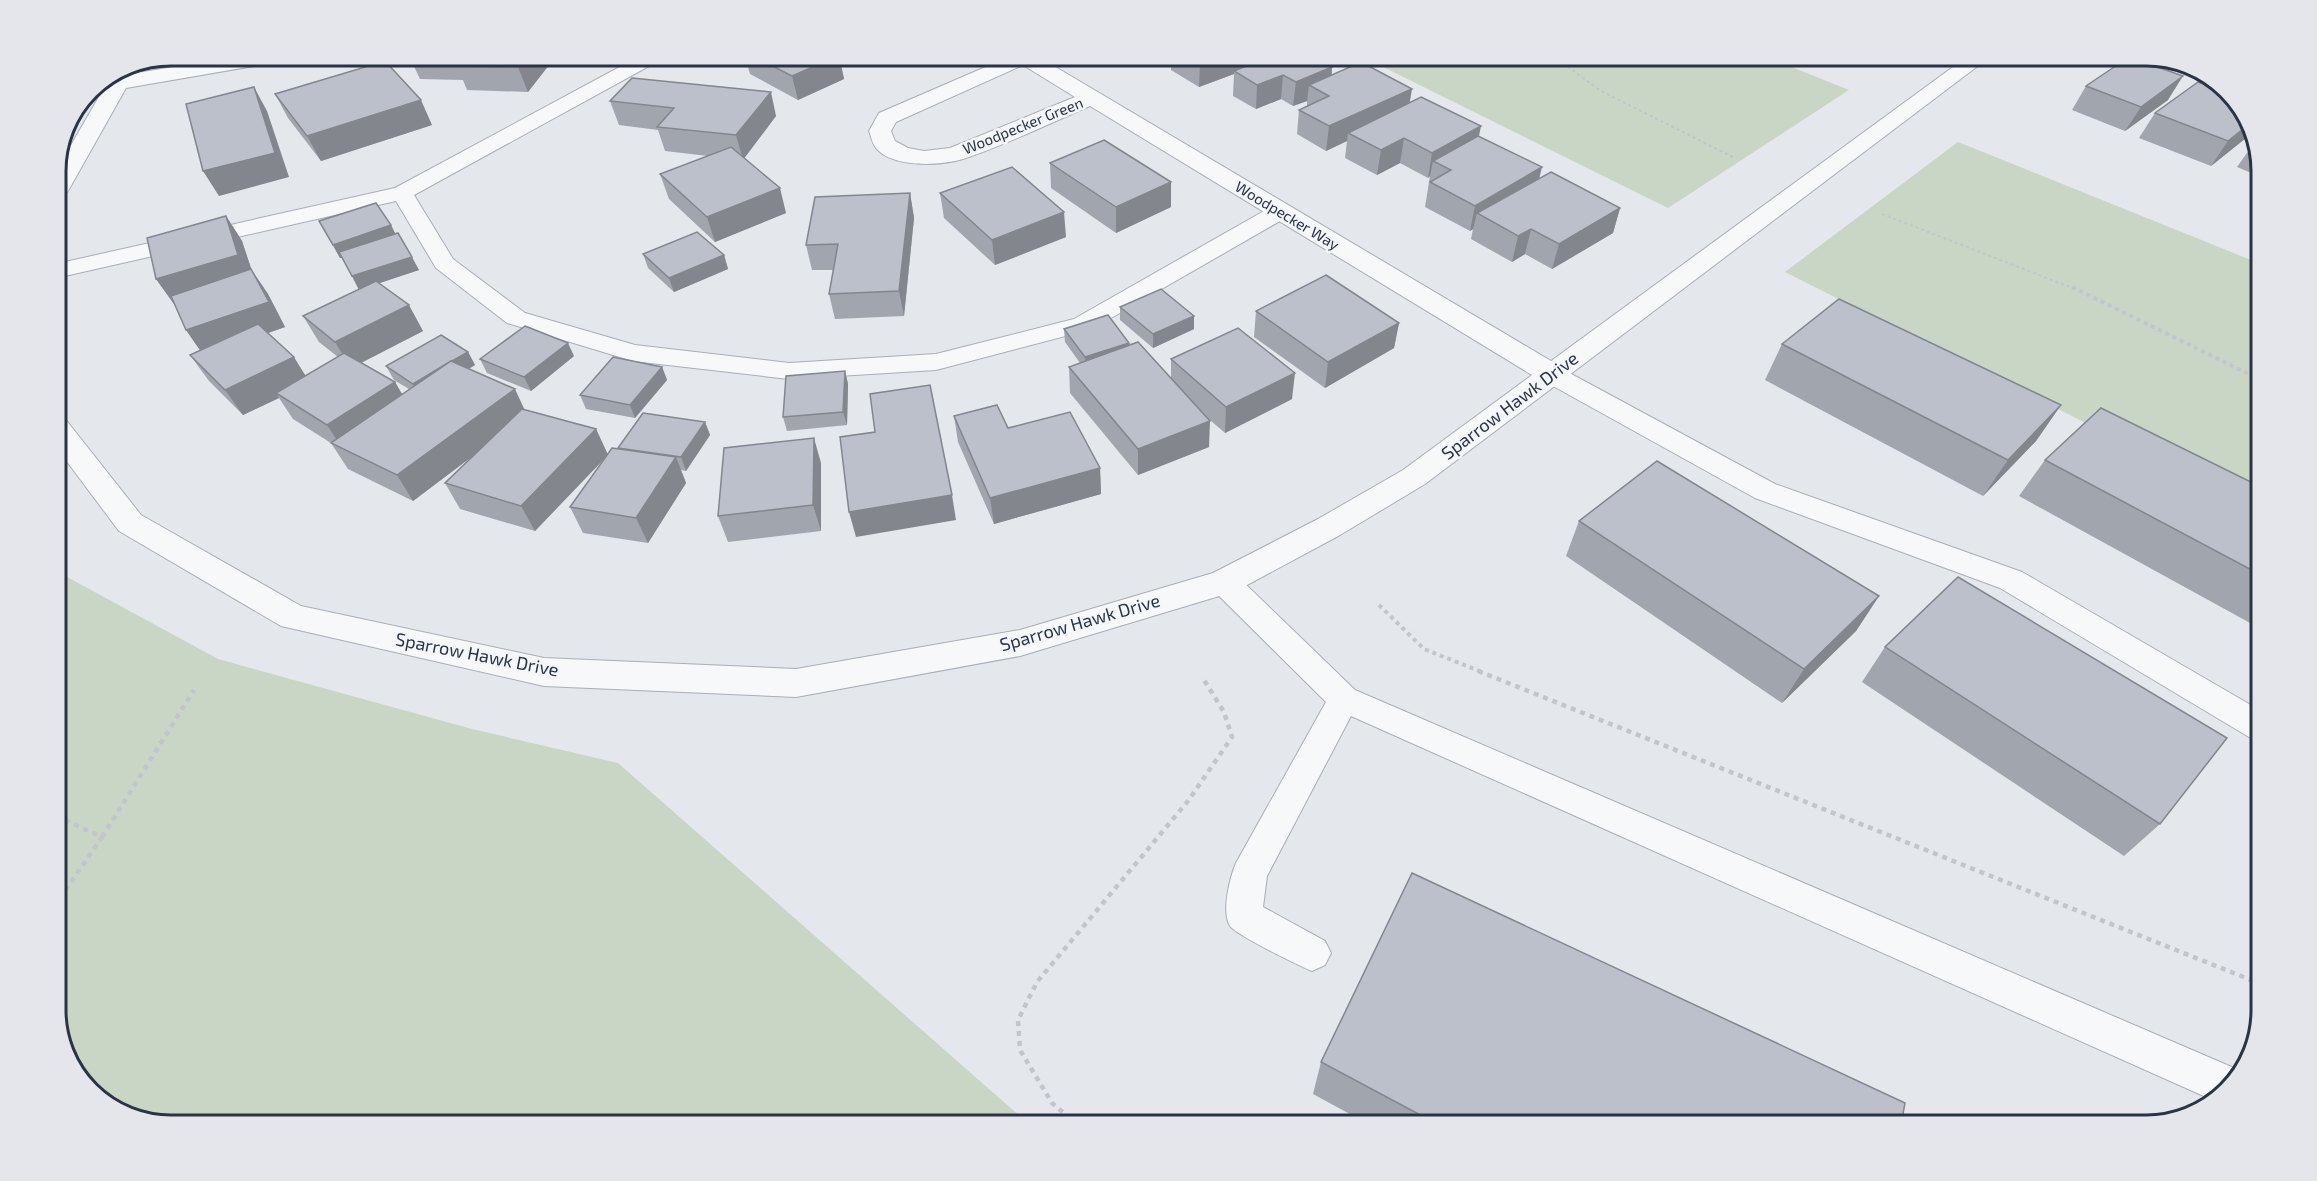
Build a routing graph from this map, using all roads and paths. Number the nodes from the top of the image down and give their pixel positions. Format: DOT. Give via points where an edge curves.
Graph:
graph roads {
  1 [pos="194,66"];
  2 [pos="635,66"];
  3 [pos="1001,66"];
  4 [pos="1040,66"];
  5 [pos="1567,66"];
  6 [pos="1968,66"];
  7 [pos="133,73"];
  8 [pos="116,82"];
  9 [pos="1092,98"];
  10 [pos="1735,158"];
  11 [pos="66,173"];
  12 [pos="402,193"];
  13 [pos="1279,212"];
  14 [pos="1882,214"];
  15 [pos="66,269"];
  16 [pos="1553,375"];
  17 [pos="2251,375"];
  18 [pos="66,440"];
  19 [pos="1224,582"];
  20 [pos="1379,605"];
  21 [pos="1204,680"];
  22 [pos="194,690"];
  23 [pos="1344,699"];
  24 [pos="2251,721"];
  25 [pos="66,821"];
  26 [pos="102,837"];
  27 [pos="66,889"];
  28 [pos="1312,953"];
  29 [pos="2251,980"];
  30 [pos="2221,1083"];
  31 [pos="1067,1115"];
  1 -- 7 [label="street"];
  2 -- 12 [label="lane"];
  3 -- 9 [label="street, Woodpecker Green" via="887,118 880,131 885,145 902,154 924,158 956,154"];
  4 -- 9 [label="street, Woodpecker Way"];
  5 -- 10 [label="path" via="1601,91"];
  6 -- 16 [label="street, Sparrow Hawk Drive"];
  8 -- 11 [label="street"];
  9 -- 13 [label="street, Woodpecker Way"];
  12 -- 13 [label="lane" via="444,263 516,318 633,353 789,370 936,362 1083,324"];
  12 -- 15 [label="lane"];
  13 -- 16 [label="street, Woodpecker Way"];
  14 -- 17 [label="path" via="2061,282"];
  16 -- 19 [label="street, Sparrow Hawk Drive" via="1414,477"];
  16 -- 24 [label="lane" via="1765,491 2011,580"];
  18 -- 19 [label="street, Sparrow Hawk Drive" via="130,523 293,616 544,672 796,683 1020,643"];
  19 -- 23 [label="lane"];
  20 -- 29 [label="path" via="1424,649"];
  21 -- 31 [label="path" via="1224,712 1232,737 1188,801 1037,982 1018,1020 1020,1050 1052,1102"];
  22 -- 26 [label="path"];
  23 -- 28 [label="lane" via="1249,874 1244,916"];
  23 -- 30 [label="lane"];
  25 -- 26 [label="path"];
  26 -- 27 [label="path"];
}
